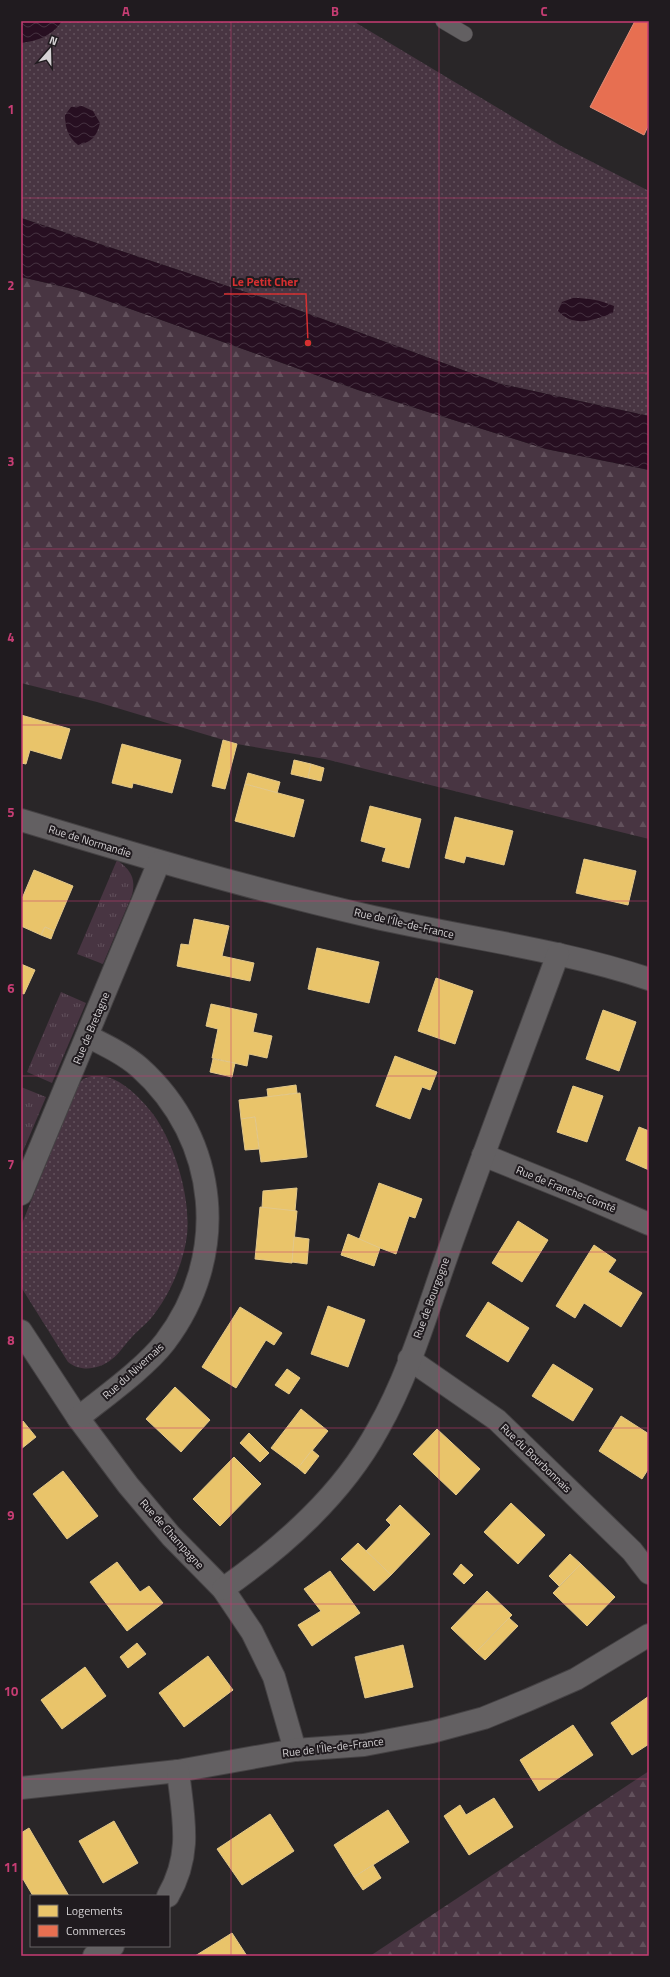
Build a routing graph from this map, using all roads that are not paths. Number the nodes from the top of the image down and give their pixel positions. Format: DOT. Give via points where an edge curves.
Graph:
graph roads {
  1 [pos="443,21"];
  2 [pos="465,34"];
  3 [pos="21,820"];
  4 [pos="159,862"];
  5 [pos="558,954"];
  6 [pos="649,980"];
  7 [pos="87,1036"];
  8 [pos="483,1155"];
  9 [pos="21,1194"];
  10 [pos="649,1224"];
  11 [pos="21,1331"];
  12 [pos="409,1359"];
  13 [pos="78,1418"];
  14 [pos="649,1574"];
  15 [pos="223,1589"];
  16 [pos="649,1635"];
  17 [pos="295,1750"];
  18 [pos="178,1771"];
  19 [pos="21,1788"];
  20 [pos="168,1895"];
  21 [pos="111,1947"];
  22 [pos="94,1956"];
  1 -- 2 [label="lane"];
  3 -- 4 [label="street, Rue de Normandie"];
  4 -- 5 [label="street, Rue de l'Île-de-France" via="371,917"];
  4 -- 7 [label="street, Rue de Bretagne"];
  5 -- 6 [label="street, Rue de l'Île-de-France"];
  5 -- 8 [label="street, Rue de Bourgogne"];
  7 -- 9 [label="street, Rue de Bretagne"];
  7 -- 13 [label="street, Rue du Nivernais" via="138,1066 158,1086 187,1128 200,1162 208,1220 205,1254 195,1290 178,1324 164,1344 146,1361"];
  8 -- 10 [label="street, Rue de Franche-Comté"];
  8 -- 12 [label="street, Rue de Bourgogne"];
  11 -- 13 [label="street, Rue de Champagne"];
  12 -- 14 [label="street, Rue du Bourbonnais" via="497,1420 632,1551"];
  12 -- 15 [label="street, Rue de Bourgogne" via="378,1429 341,1482 286,1540"];
  13 -- 15 [label="street, Rue de Champagne" via="128,1485 171,1536"];
  15 -- 17 [label="street, Rue de Champagne" via="252,1632 274,1678"];
  16 -- 17 [label="street, Rue de l'Île-de-France" via="576,1679 484,1718 432,1732 364,1745"];
  17 -- 18 [label="street, Rue de l'Île-de-France"];
  18 -- 19 [label="street, Rue de l'Île-de-France"];
  18 -- 20 [label="street" via="185,1836 184,1854 180,1872"];
  21 -- 22 [label="street"];
}
